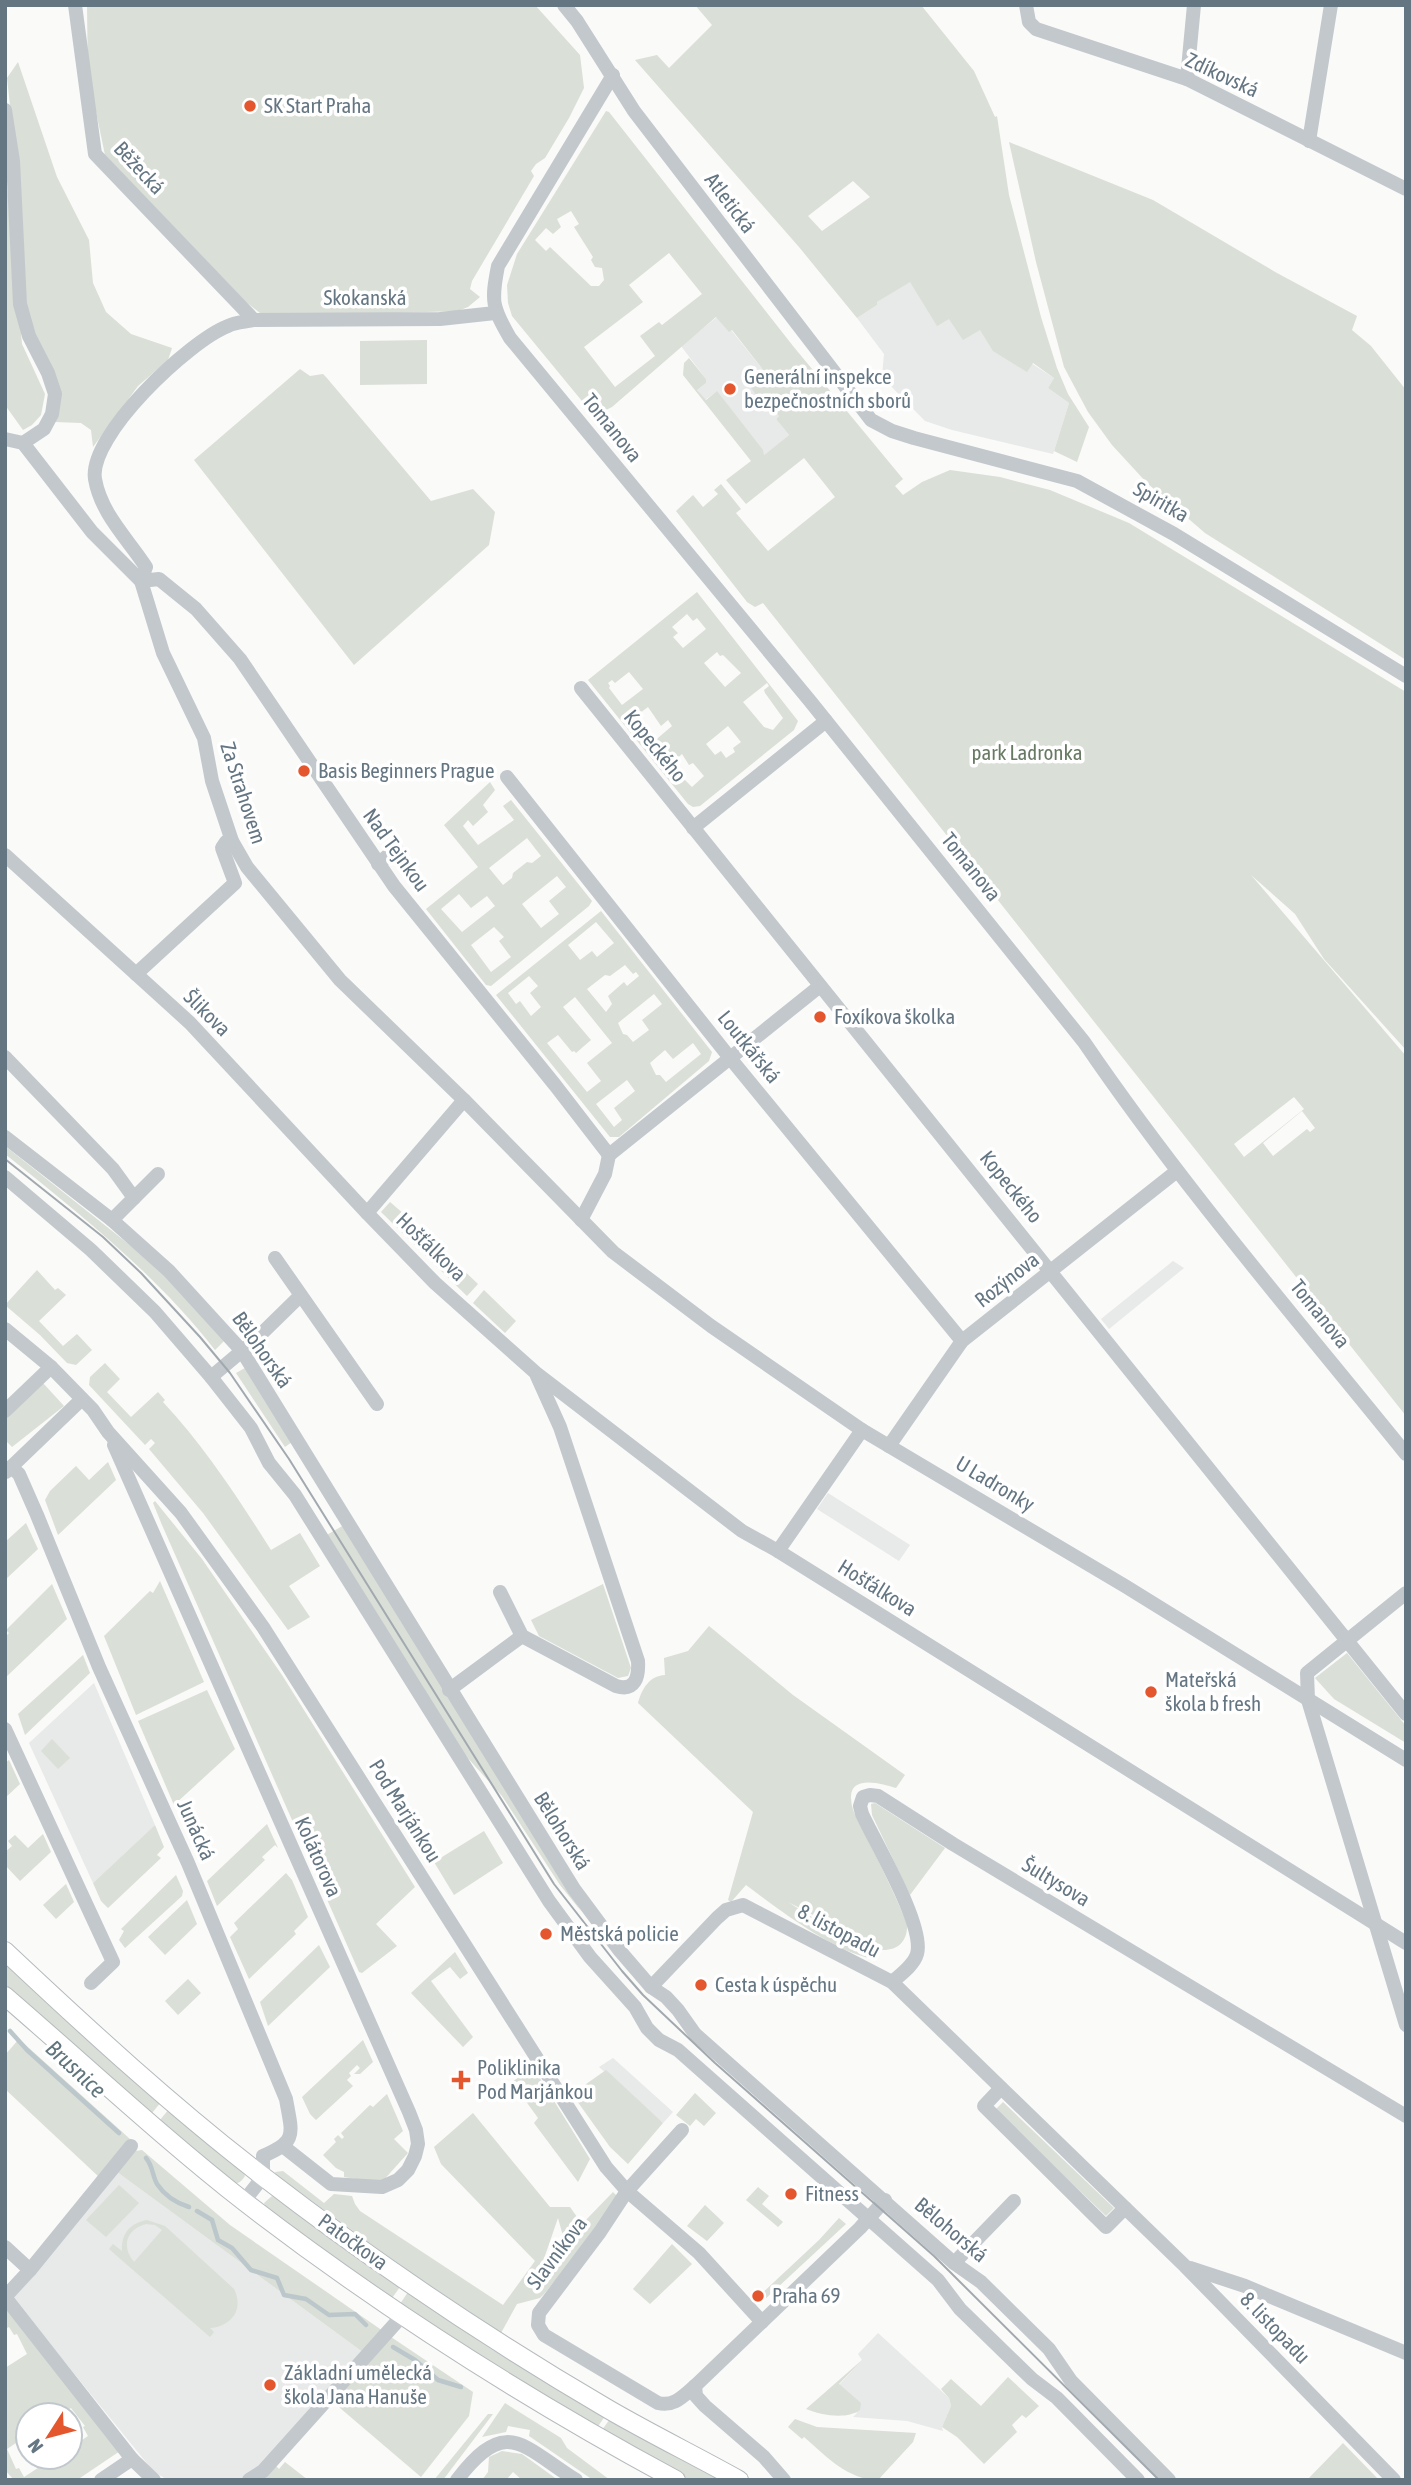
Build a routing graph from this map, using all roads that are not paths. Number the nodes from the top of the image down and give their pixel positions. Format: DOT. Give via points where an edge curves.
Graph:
graph roads {
  1 [pos="75,5"];
  2 [pos="564,5"];
  3 [pos="1026,5"];
  4 [pos="1194,5"];
  5 [pos="1331,5"];
  6 [pos="613,75"];
  7 [pos="1187,79"];
  8 [pos="5,110"];
  9 [pos="1309,141"];
  10 [pos="1402,184"];
  11 [pos="495,313"];
  12 [pos="254,320"];
  13 [pos="871,419"];
  14 [pos="5,439"];
  15 [pos="23,443"];
  16 [pos="141,581"];
  17 [pos="1406,676"];
  18 [pos="581,688"];
  19 [pos="826,721"];
  20 [pos="507,777"];
  21 [pos="693,828"];
  22 [pos="232,841"];
  23 [pos="396,849"];
  24 [pos="5,855"];
  25 [pos="379,864"];
  26 [pos="136,974"];
  27 [pos="820,986"];
  28 [pos="5,1057"];
  29 [pos="730,1058"];
  30 [pos="464,1100"];
  31 [pos="5,1137"];
  32 [pos="609,1155"];
  33 [pos="1177,1171"];
  34 [pos="158,1174"];
  35 [pos="5,1177"];
  36 [pos="134,1198"];
  37 [pos="366,1213"];
  38 [pos="112,1220"];
  39 [pos="581,1220"];
  40 [pos="275,1258"];
  41 [pos="1052,1271"];
  42 [pos="300,1296"];
  43 [pos="5,1329"];
  44 [pos="962,1342"];
  45 [pos="242,1351"];
  46 [pos="51,1367"];
  47 [pos="536,1373"];
  48 [pos="211,1377"];
  49 [pos="82,1399"];
  50 [pos="377,1404"];
  51 [pos="5,1411"];
  52 [pos="862,1430"];
  53 [pos="108,1432"];
  54 [pos="889,1446"];
  55 [pos="1406,1454"];
  56 [pos="8,1470"];
  57 [pos="154,1484"];
  58 [pos="138,1499"];
  59 [pos="778,1551"];
  60 [pos="500,1592"];
  61 [pos="1406,1593"];
  62 [pos="522,1636"];
  63 [pos="1348,1640"];
  64 [pos="449,1690"];
  65 [pos="1308,1700"];
  66 [pos="1406,1714"];
  67 [pos="5,1729"];
  68 [pos="1406,1760"];
  69 [pos="1375,1923"];
  70 [pos="1406,1943"];
  71 [pos="5,1951"];
  72 [pos="892,1982"];
  73 [pos="91,1983"];
  74 [pos="652,1987"];
  75 [pos="5,1996"];
  76 [pos="1406,2025"];
  77 [pos="1001,2088"];
  78 [pos="1406,2116"];
  79 [pos="682,2130"];
  80 [pos="131,2146"];
  81 [pos="284,2147"];
  82 [pos="263,2177"];
  83 [pos="627,2191"];
  84 [pos="885,2200"];
  85 [pos="1014,2200"];
  86 [pos="244,2201"];
  87 [pos="1125,2208"];
  88 [pos="869,2218"];
  89 [pos="5,2247"];
  90 [pos="954,2263"];
  91 [pos="1185,2266"];
  92 [pos="30,2270"];
  93 [pos="5,2297"];
  94 [pos="402,2316"];
  95 [pos="762,2322"];
  96 [pos="1406,2353"];
  97 [pos="695,2386"];
  98 [pos="132,2459"];
  99 [pos="101,2480"];
  100 [pos="154,2480"];
  101 [pos="250,2480"];
  102 [pos="457,2480"];
  103 [pos="576,2480"];
  104 [pos="676,2480"];
  105 [pos="739,2480"];
  106 [pos="784,2480"];
  107 [pos="1138,2480"];
  108 [pos="1169,2480"];
  109 [pos="1394,2480"];
  1 -- 12 [label="street, Běžecká" via="96,154"];
  2 -- 6 [label="street, Atletická"];
  3 -- 7 [label="street, Zdíkovská" via="1029,22 1037,29"];
  4 -- 7 [label="street"];
  5 -- 9 [label="street"];
  6 -- 11 [label="street" via="498,266 493,288"];
  6 -- 13 [label="street, Atletická" via="634,111"];
  7 -- 9 [label="street, Zdíkovská"];
  8 -- 15 [label="street" via="13,161 20,304 55,394 44,429"];
  9 -- 10 [label="street, Zdíkovská"];
  11 -- 12 [label="street, Skokanská" via="440,319"];
  11 -- 19 [label="street, Tomanova" via="510,338"];
  12 -- 16 [label="street, Skokanská" via="228,326 183,354 146,390 99,452 94,477 116,527 146,567"];
  13 -- 17 [label="street, Spiritka" via="914,438 1077,481 1174,534"];
  14 -- 15 [label="street"];
  15 -- 16 [label="street, Za Strahovem" via="92,532"];
  16 -- 22 [label="street, Za Strahovem" via="163,653 204,738 212,781"];
  16 -- 25 [label="street, Nad Tejnkou" via="159,579 218,631"];
  18 -- 21 [label="street, Kopeckého"];
  19 -- 21 [label="street"];
  19 -- 33 [label="street, Tomanova" via="1084,1042"];
  20 -- 29 [label="street, Loutkářská"];
  21 -- 27 [label="street, Kopeckého"];
  22 -- 26 [label="street" via="222,848 235,883"];
  22 -- 30 [label="street, Za Strahovem" via="247,867 340,980"];
  23 -- 25 [label="street"];
  24 -- 26 [label="street, Šlikova"];
  25 -- 32 [label="street, Nad Tejnkou"];
  26 -- 37 [label="street, Šlikova" via="190,1023"];
  27 -- 29 [label="street"];
  27 -- 41 [label="street, Kopeckého"];
  28 -- 36 [label="street" via="113,1169"];
  29 -- 32 [label="street"];
  29 -- 44 [label="street, Loutkářská"];
  30 -- 37 [label="street"];
  30 -- 39 [label="street, Za Strahovem"];
  31 -- 38 [label="street, Bělohorská"];
  32 -- 39 [label="street" via="605,1174"];
  33 -- 41 [label="street, Rozýnova"];
  33 -- 55 [label="street, Tomanova"];
  34 -- 36 [label="street"];
  35 -- 48 [label="street" via="128,1285"];
  36 -- 38 [label="street"];
  37 -- 47 [label="street, Hošťálkova" via="435,1283"];
  38 -- 45 [label="street, Bělohorská" via="169,1271"];
  39 -- 52 [label="street, U Ladronky" via="613,1252 711,1326"];
  40 -- 42 [label="street"];
  41 -- 44 [label="street, Rozýnova"];
  41 -- 63 [label="street, Kopeckého"];
  42 -- 45 [label="street"];
  42 -- 50 [label="street"];
  43 -- 46 [label="street, Pod Marjánkou"];
  44 -- 54 [label="street, Rozýnova"];
  45 -- 48 [label="street"];
  45 -- 64 [label="street, Bělohorská"];
  46 -- 49 [label="street, Pod Marjánkou"];
  46 -- 51 [label="street"];
  47 -- 59 [label="street, Hošťálkova" via="742,1531"];
  47 -- 62 [label="street" via="560,1427 638,1661 638,1677 623,1688"];
  48 -- 88 [label="street" via="295,1495 576,1939 659,2040 678,2050"];
  49 -- 53 [label="street, Pod Marjánkou"];
  49 -- 56 [label="street"];
  52 -- 54 [label="street, U Ladronky"];
  52 -- 59 [label="street"];
  53 -- 57 [label="street, Pod Marjánkou"];
  53 -- 58 [label="street, Kolátorova"];
  54 -- 65 [label="street, U Ladronky"];
  56 -- 81 [label="street, Junácká" via="19,1474 286,2099 290,2138"];
  57 -- 58 [label="street"];
  57 -- 83 [label="street, Pod Marjánkou" via="181,1513 284,1657 606,2167"];
  58 -- 81 [label="street, Kolátorova" via="416,2130 418,2144 408,2170 382,2188 331,2184"];
  59 -- 69 [label="street, Hošťálkova"];
  60 -- 62 [label="street"];
  61 -- 63 [label="street"];
  62 -- 64 [label="street"];
  63 -- 65 [label="street" via="1307,1673"];
  63 -- 66 [label="street, Kopeckého"];
  64 -- 74 [label="street, Bělohorská" via="574,1889"];
  65 -- 68 [label="street, U Ladronky"];
  65 -- 69 [label="street"];
  67 -- 73 [label="street" via="113,1962"];
  69 -- 70 [label="street, Hošťálkova"];
  69 -- 76 [label="street"];
  71 -- 82 [label="main road, Patočkova"];
  72 -- 74 [label="street, 8. listopadu" via="743,1905 717,1918"];
  72 -- 77 [label="street, 8. listopadu"];
  72 -- 78 [label="street, Šultysova" via="916,1958 919,1943 916,1927 862,1814 863,1797 870,1795"];
  74 -- 84 [label="street, Bělohorská" via="669,2000 695,2034"];
  75 -- 86 [label="main road, Patočkova"];
  77 -- 87 [label="street, 8. listopadu"];
  77 -- 87 [label="street" via="984,2106 1106,2227"];
  79 -- 83 [label="street, Slavníkova"];
  80 -- 92 [label="street"];
  81 -- 82 [label="street" via="263,2156"];
  82 -- 86 [label="street"];
  82 -- 105 [label="main road, Patočkova" via="493,2338 610,2410"];
  83 -- 95 [label="street, Pod Marjánkou" via="699,2253"];
  83 -- 97 [label="street, Slavníkova" via="539,2313 538,2325 544,2335 658,2403 677,2401"];
  84 -- 88 [label="street"];
  84 -- 90 [label="street, Bělohorská"];
  85 -- 90 [label="street"];
  86 -- 94 [label="main road, Patočkova"];
  87 -- 91 [label="street, 8. listopadu"];
  88 -- 95 [label="street"];
  88 -- 107 [label="street" via="938,2280 970,2318"];
  89 -- 92 [label="street"];
  90 -- 108 [label="street, Bělohorská" via="981,2282 1052,2352 1071,2381"];
  91 -- 96 [label="street"];
  91 -- 109 [label="street, 8. listopadu"];
  92 -- 93 [label="street"];
  93 -- 98 [label="street"];
  94 -- 101 [label="street"];
  94 -- 104 [label="main road, Patočkova" via="593,2435"];
  95 -- 97 [label="street"];
  97 -- 106 [label="street" via="696,2396 705,2406"];
  98 -- 99 [label="street"];
  98 -- 100 [label="street"];
  102 -- 103 [label="street" via="476,2455 502,2441 516,2441"];
}
